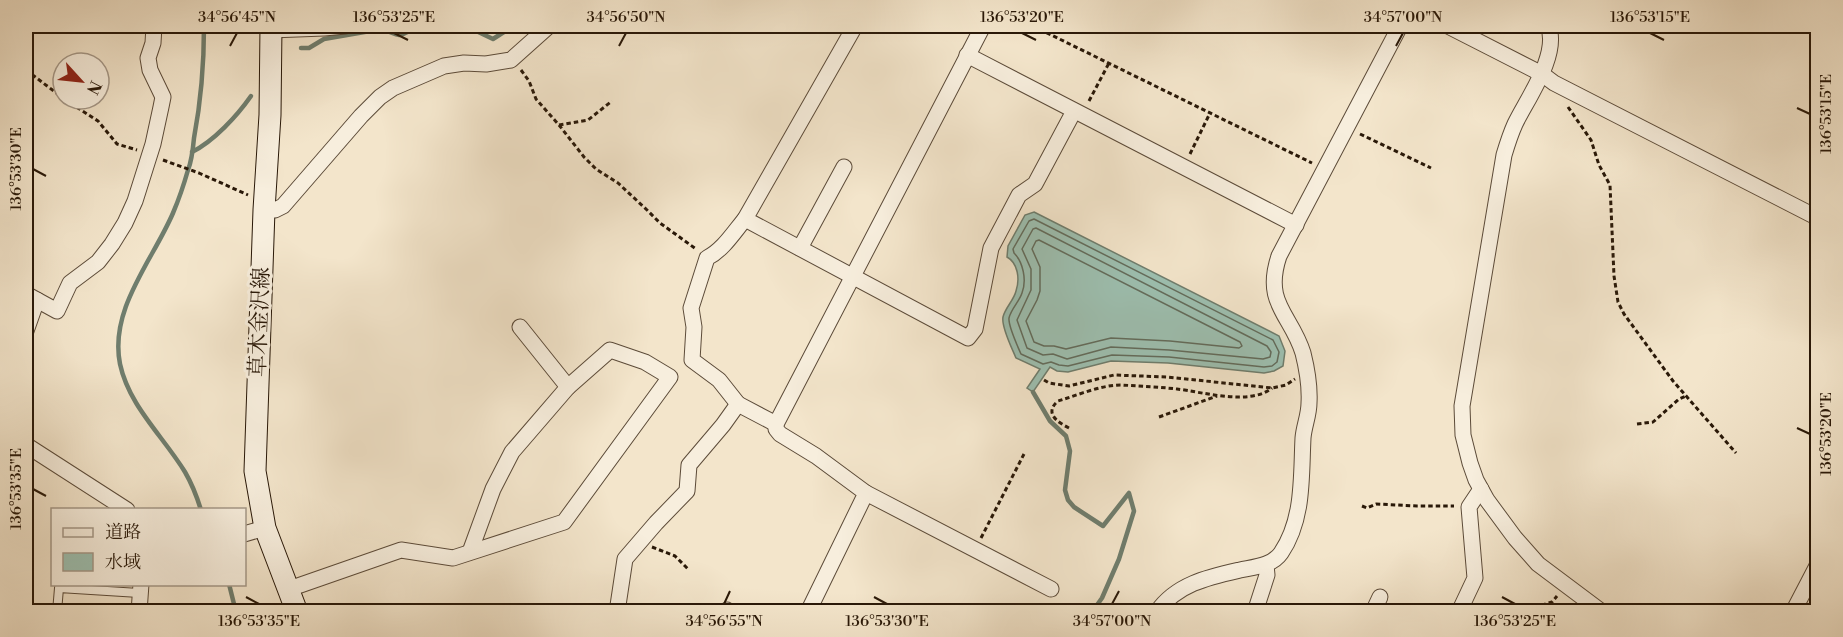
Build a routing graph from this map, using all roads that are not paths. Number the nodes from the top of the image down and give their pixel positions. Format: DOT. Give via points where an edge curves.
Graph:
graph roads {
  1 [pos="154,26"];
  2 [pos="345,26"];
  3 [pos="549,26"];
  4 [pos="855,26"];
  5 [pos="983,26"];
  6 [pos="1400,26"];
  7 [pos="1448,26"];
  8 [pos="1548,26"];
  9 [pos="271,28"];
  10 [pos="967,55"];
  11 [pos="1548,78"];
  12 [pos="1078,113"];
  13 [pos="844,167"];
  14 [pos="264,210"];
  15 [pos="1818,218"];
  16 [pos="745,219"];
  17 [pos="1296,225"];
  18 [pos="800,248"];
  19 [pos="852,276"];
  20 [pos="31,297"];
  21 [pos="520,327"];
  22 [pos="26,331"];
  23 [pos="568,387"];
  24 [pos="738,404"];
  25 [pos="776,424"];
  26 [pos="30,447"];
  27 [pos="1481,489"];
  28 [pos="866,493"];
  29 [pos="123,508"];
  30 [pos="265,528"];
  31 [pos="246,533"];
  32 [pos="470,552"];
  33 [pos="1818,564"];
  34 [pos="1266,565"];
  35 [pos="140,589"];
  36 [pos="289,589"];
  37 [pos="1051,589"];
  38 [pos="1380,597"];
  39 [pos="57,612"];
  40 [pos="139,612"];
  41 [pos="297,612"];
  42 [pos="617,612"];
  43 [pos="808,612"];
  44 [pos="1157,612"];
  45 [pos="1255,612"];
  46 [pos="1373,612"];
  47 [pos="1459,612"];
  48 [pos="1602,612"];
  49 [pos="1793,612"];
  1 -- 20 [label="street" via="148,58 163,97 135,201 112,244 70,283 57,311"];
  2 -- 9 [label="street"];
  3 -- 14 [label="street" via="512,60 444,66 393,88 361,116 282,206"];
  4 -- 16 [label="street"];
  5 -- 10 [label="street"];
  6 -- 17 [label="street"];
  7 -- 11 [label="street"];
  8 -- 11 [label="street"];
  9 -- 14 [label="main road, 草木金沢線"];
  10 -- 12 [label="street"];
  10 -- 19 [label="street"];
  11 -- 15 [label="street"];
  11 -- 27 [label="street" via="1515,123 1507,146 1462,406 1463,435"];
  12 -- 17 [label="street"];
  12 -- 19 [label="street" via="1035,184 1019,195 991,248 975,329 968,338"];
  13 -- 18 [label="street"];
  14 -- 30 [label="main road, 草木金沢線" via="255,471"];
  16 -- 18 [label="street"];
  16 -- 24 [label="street" via="707,258 692,308 692,360 719,380"];
  17 -- 34 [label="street" via="1276,263 1274,287 1279,308 1303,352 1309,404 1300,505 1287,542"];
  18 -- 19 [label="street"];
  19 -- 25 [label="street"];
  20 -- 22 [label="street"];
  21 -- 23 [label="street"];
  23 -- 32 [label="street" via="512,452 493,489"];
  23 -- 32 [label="street" via="610,350 645,362 670,377 564,522"];
  24 -- 25 [label="street"];
  24 -- 42 [label="street" via="689,465 687,491 625,560"];
  25 -- 28 [label="street" via="780,434"];
  26 -- 29 [label="street"];
  27 -- 47 [label="street" via="1469,507 1475,578"];
  27 -- 48 [label="street" via="1538,564"];
  28 -- 37 [label="street"];
  28 -- 43 [label="street"];
  30 -- 31 [label="street"];
  30 -- 36 [label="main road, 草木金沢線"];
  32 -- 36 [label="street" via="453,558 401,550"];
  33 -- 49 [label="street"];
  34 -- 44 [label="street" via="1183,587"];
  34 -- 45 [label="street" via="1267,575"];
  35 -- 39 [label="lane" via="59,588"];
  35 -- 40 [label="street"];
  36 -- 41 [label="main road, 草木金沢線"];
  38 -- 46 [label="street"];
}
